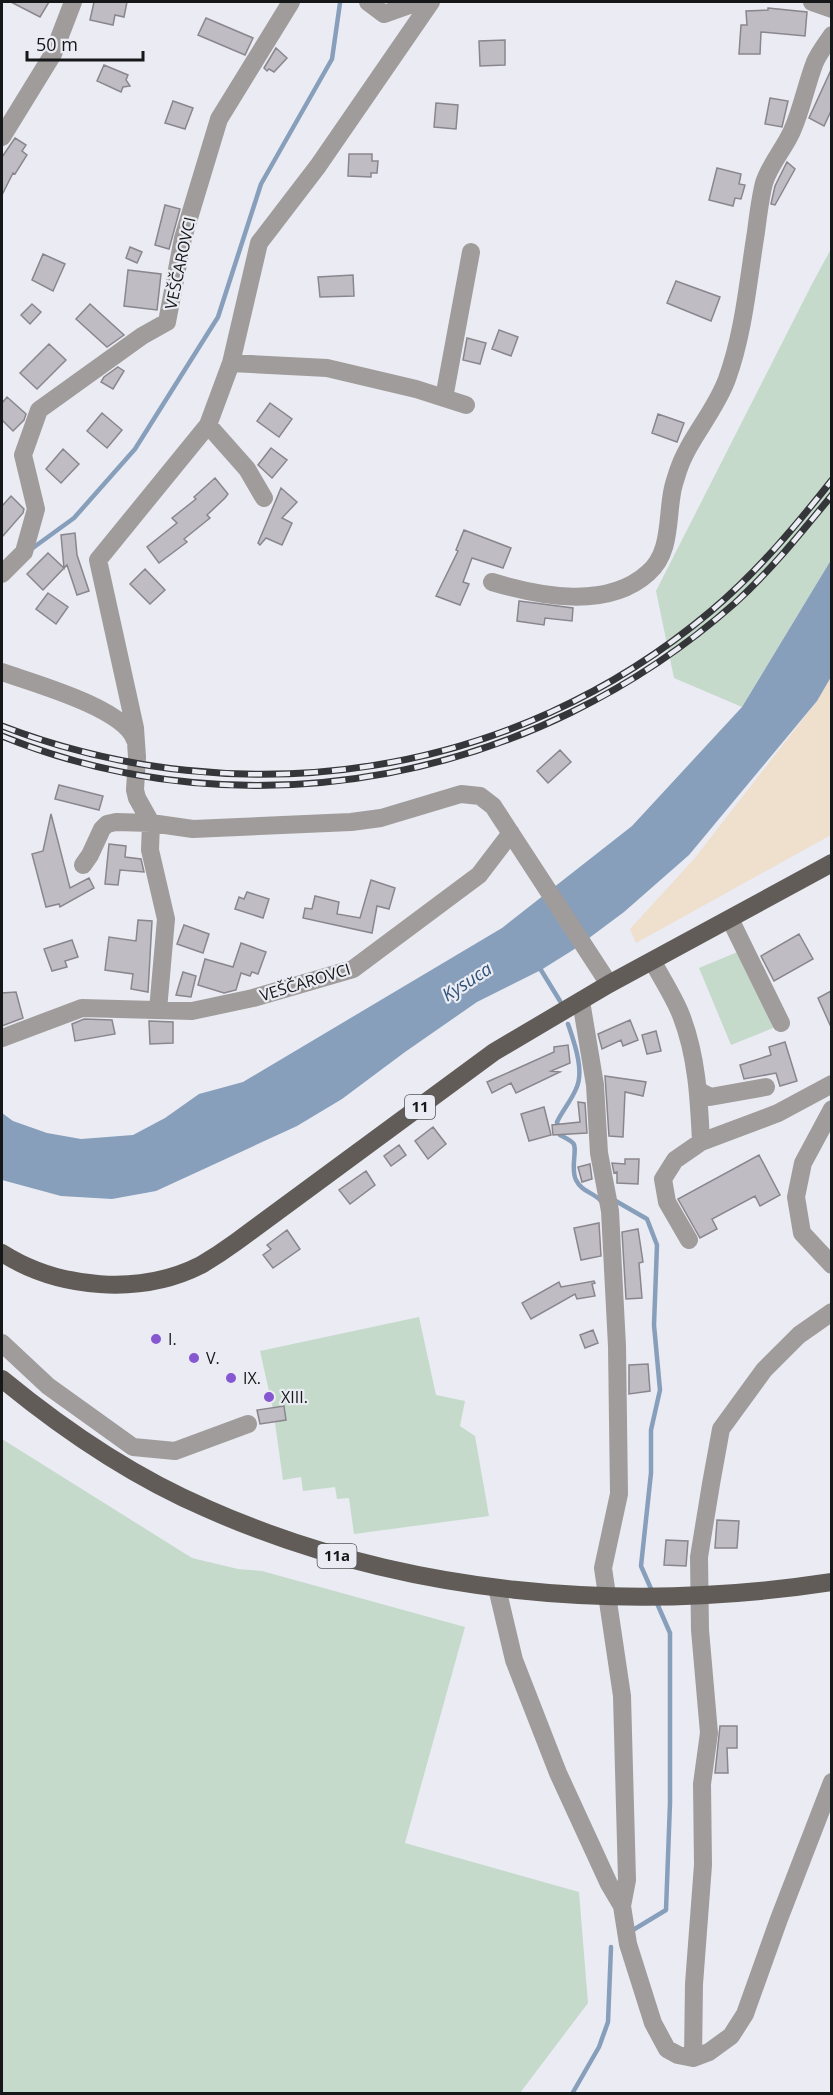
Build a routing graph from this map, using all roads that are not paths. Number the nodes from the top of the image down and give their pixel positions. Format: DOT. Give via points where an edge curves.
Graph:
graph roads {
  1 [pos="73,2"];
  2 [pos="291,2"];
  3 [pos="368,2"];
  4 [pos="418,2"];
  5 [pos="431,2"];
  6 [pos="812,2"];
  7 [pos="831,9"];
  8 [pos="831,35"];
  9 [pos="2,137"];
  10 [pos="471,252"];
  11 [pos="231,363"];
  12 [pos="444,398"];
  13 [pos="466,405"];
  14 [pos="208,425"];
  15 [pos="264,498"];
  16 [pos="2,573"];
  17 [pos="492,582"];
  18 [pos="2,672"];
  19 [pos="136,748"];
  20 [pos="151,823"];
  21 [pos="511,833"];
  22 [pos="831,863"];
  23 [pos="83,865"];
  24 [pos="730,919"];
  25 [pos="653,962"];
  26 [pos="609,984"];
  27 [pos="581,1001"];
  28 [pos="158,1010"];
  29 [pos="781,1023"];
  30 [pos="2,1038"];
  31 [pos="831,1084"];
  32 [pos="766,1087"];
  33 [pos="698,1090"];
  34 [pos="831,1109"];
  35 [pos="701,1142"];
  36 [pos="689,1240"];
  37 [pos="2,1253"];
  38 [pos="831,1265"];
  39 [pos="831,1312"];
  40 [pos="2,1343"];
  41 [pos="2,1379"];
  42 [pos="248,1424"];
  43 [pos="824,1583"];
  44 [pos="497,1588"];
  45 [pos="831,1782"];
  46 [pos="622,1906"];
  47 [pos="693,2058"];
  1 -- 9 [label="street" via="53,54"];
  2 -- 16 [label="street, VEŠČAROVCI" via="219,119 183,238 167,322 39,410 23,455 36,509 24,552"];
  3 -- 4 [label="street" via="384,14"];
  5 -- 11 [label="street" via="318,166 259,243"];
  6 -- 7 [label="street"];
  8 -- 17 [label="street" via="816,60 790,136 765,182 736,349 714,408 680,466 660,560 635,584 588,597 524,591"];
  10 -- 12 [label="street"];
  11 -- 12 [label="street" via="327,368"];
  11 -- 14 [label="street"];
  12 -- 13 [label="street"];
  14 -- 15 [label="street" via="247,470"];
  14 -- 19 [label="street" via="98,560"];
  18 -- 19 [label="street" via="109,713 130,730"];
  19 -- 20 [label="street" via="135,790"];
  20 -- 21 [label="street" via="193,829 351,822 381,818 461,794 480,796"];
  20 -- 23 [label="street" via="107,824"];
  20 -- 28 [label="street" via="150,850 166,920"];
  21 -- 26 [label="street"];
  21 -- 28 [label="street, VEŠČAROVCI" via="479,875 353,969 192,1011"];
  22 -- 24 [label="main road, 11"];
  24 -- 25 [label="main road, 11"];
  24 -- 29 [label="street"];
  25 -- 26 [label="main road, 11"];
  25 -- 33 [label="street" via="681,1013"];
  26 -- 27 [label="main road, 11"];
  27 -- 37 [label="main road, 11" via="494,1052 201,1264 148,1281 91,1283 36,1272"];
  27 -- 46 [label="street" via="595,1085 598,1153 610,1211 617,1346 619,1494 603,1568 622,1696 627,1880"];
  28 -- 30 [label="street, VEŠČAROVCI" via="82,1008"];
  31 -- 35 [label="street" via="778,1113"];
  32 -- 33 [label="street" via="710,1097"];
  33 -- 35 [label="street"];
  34 -- 38 [label="street" via="803,1163 796,1197 802,1233"];
  35 -- 36 [label="street" via="675,1160 663,1179 667,1202"];
  39 -- 47 [label="street" via="764,1370 721,1429 699,1557 700,1630 709,1733 702,1784 703,1855"];
  40 -- 42 [label="street" via="48,1386 133,1447 175,1451"];
  41 -- 44 [label="main road, 11a" via="98,1450 160,1486 225,1516 352,1560"];
  43 -- 44 [label="main road, 11a" via="756,1592 636,1597"];
  44 -- 46 [label="street" via="518,1670 558,1773"];
  45 -- 47 [label="street" via="745,2014 731,2036"];
  46 -- 47 [label="street" via="628,1944 653,2023 667,2049"];
}
